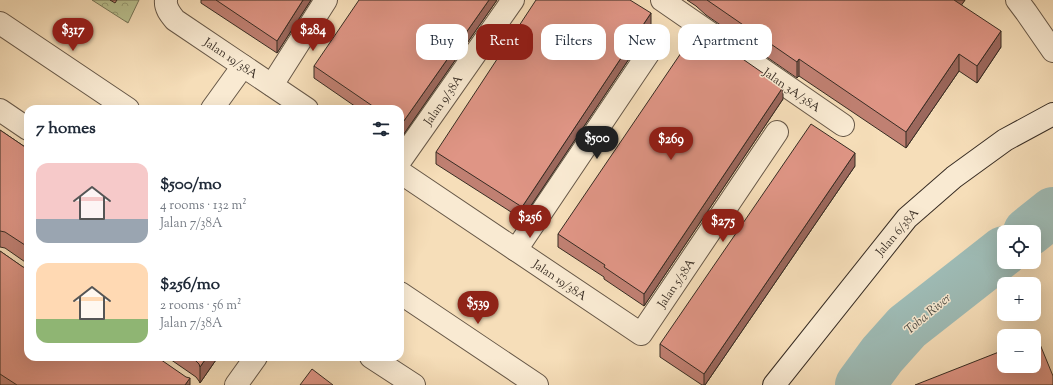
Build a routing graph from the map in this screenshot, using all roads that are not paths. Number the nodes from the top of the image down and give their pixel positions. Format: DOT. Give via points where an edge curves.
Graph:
graph roads {
  1 [pos="166,0"];
  2 [pos="326,0"];
  3 [pos="513,0"];
  4 [pos="662,0"];
  5 [pos="1026,4"];
  6 [pos="0,23"];
  7 [pos="1053,51"];
  8 [pos="644,60"];
  9 [pos="243,66"];
  10 [pos="272,85"];
  11 [pos="122,105"];
  12 [pos="215,105"];
  13 [pos="301,105"];
  14 [pos="0,110"];
  15 [pos="1053,114"];
  16 [pos="843,125"];
  17 [pos="24,126"];
  18 [pos="777,132"];
  19 [pos="404,155"];
  20 [pos="404,175"];
  21 [pos="516,250"];
  22 [pos="404,296"];
  23 [pos="641,334"];
  24 [pos="253,361"];
  25 [pos="377,361"];
  26 [pos="236,385"];
  27 [pos="414,385"];
  28 [pos="537,385"];
  29 [pos="774,385"];
  1 -- 9 [label="street, Jalan 19/38A" via="169,12 175,20"];
  2 -- 10 [label="street"];
  3 -- 19 [label="street, Jalan 9/38A"];
  4 -- 16 [label="street, Jalan 3A/38A"];
  5 -- 7 [label="street"];
  6 -- 11 [label="street"];
  8 -- 21 [label="street"];
  9 -- 10 [label="street, Jalan 19/38A"];
  9 -- 12 [label="street"];
  10 -- 13 [label="street, Jalan 19/38A"];
  14 -- 17 [label="street"];
  15 -- 29 [label="street, Jalan 6/38A" via="1005,140 954,177 907,218"];
  18 -- 23 [label="street, Jalan 5/38A"];
  20 -- 21 [label="street, Jalan 19/38A"];
  21 -- 23 [label="street, Jalan 19/38A"];
  22 -- 28 [label="street"];
  24 -- 26 [label="street"];
  25 -- 27 [label="street"];
}
